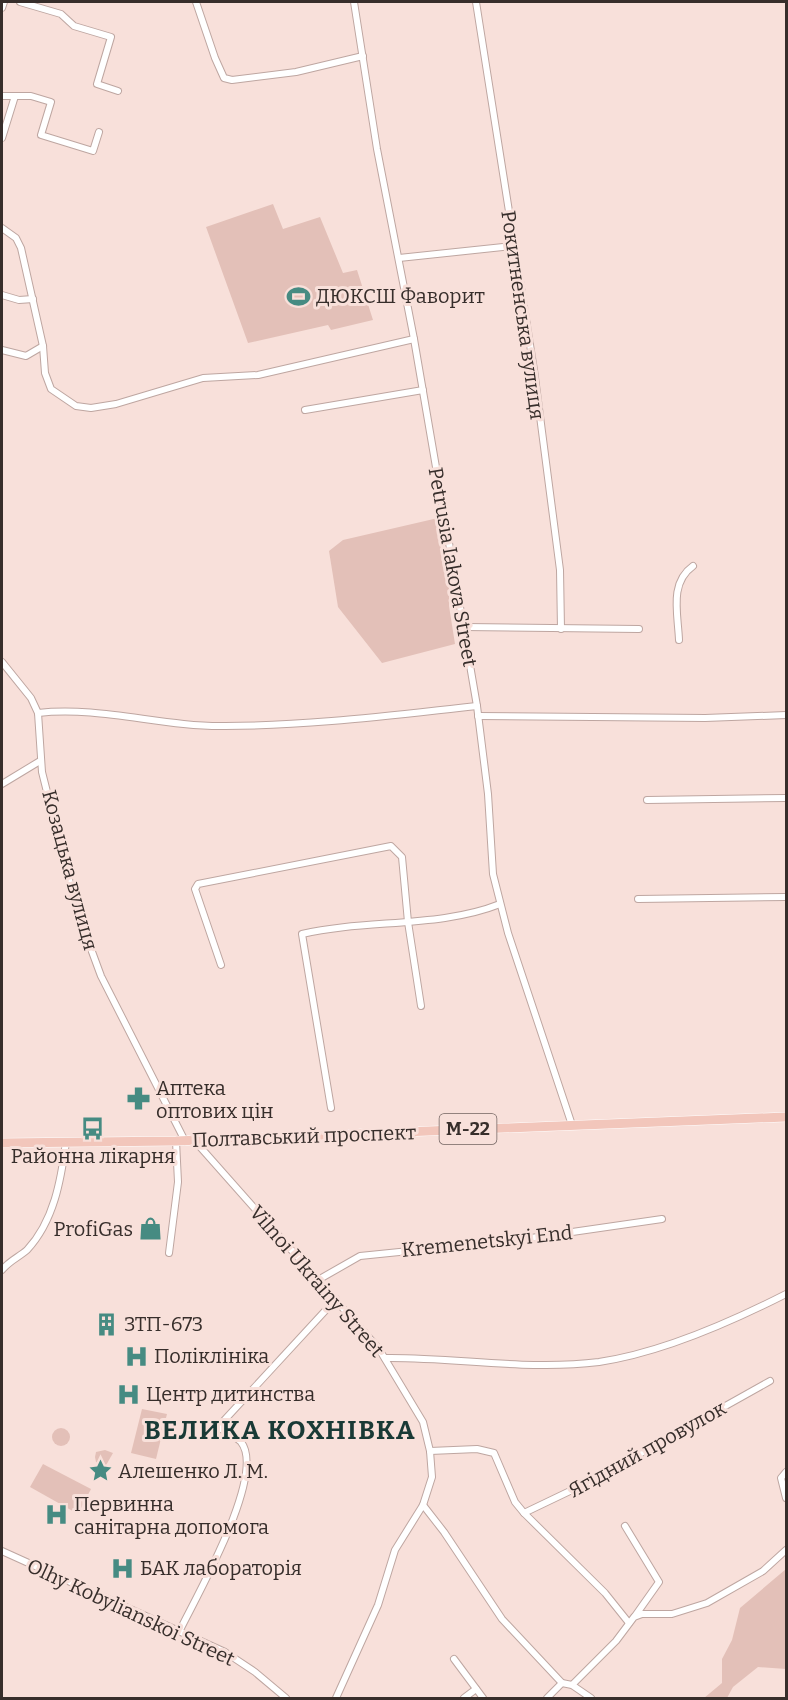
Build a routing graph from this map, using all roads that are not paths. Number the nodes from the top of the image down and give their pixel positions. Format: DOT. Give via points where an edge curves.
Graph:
graph roads {
  1 [pos="4,2"];
  2 [pos="20,2"];
  3 [pos="196,2"];
  4 [pos="354,2"];
  5 [pos="476,2"];
  6 [pos="2,9"];
  7 [pos="363,56"];
  8 [pos="118,92"];
  9 [pos="2,96"];
  10 [pos="15,96"];
  11 [pos="99,132"];
  12 [pos="2,138"];
  13 [pos="2,228"];
  14 [pos="513,246"];
  15 [pos="399,258"];
  16 [pos="2,295"];
  17 [pos="33,299"];
  18 [pos="414,339"];
  19 [pos="43,346"];
  20 [pos="2,350"];
  21 [pos="423,390"];
  22 [pos="306,410"];
  23 [pos="693,566"];
  24 [pos="464,627"];
  25 [pos="561,629"];
  26 [pos="639,629"];
  27 [pos="679,640"];
  28 [pos="2,662"];
  29 [pos="477,706"];
  30 [pos="38,713"];
  31 [pos="786,715"];
  32 [pos="478,716"];
  33 [pos="40,761"];
  34 [pos="2,784"];
  35 [pos="786,798"];
  36 [pos="647,800"];
  37 [pos="786,897"];
  38 [pos="638,899"];
  39 [pos="500,904"];
  40 [pos="408,922"];
  41 [pos="220,965"];
  42 [pos="421,1006"];
  43 [pos="331,1108"];
  44 [pos="786,1117"];
  45 [pos="572,1125"];
  46 [pos="185,1140"];
  47 [pos="66,1142"];
  48 [pos="2,1143"];
  49 [pos="662,1219"];
  50 [pos="169,1253"];
  51 [pos="2,1270"];
  52 [pos="318,1280"];
  53 [pos="786,1293"];
  54 [pos="336,1299"];
  55 [pos="385,1358"];
  56 [pos="770,1381"];
  57 [pos="430,1451"];
  58 [pos="786,1472"];
  59 [pos="786,1498"];
  60 [pos="423,1505"];
  61 [pos="524,1514"];
  62 [pos="625,1526"];
  63 [pos="786,1550"];
  64 [pos="2,1551"];
  65 [pos="634,1617"];
  66 [pos="629,1623"];
  67 [pos="180,1630"];
  68 [pos="454,1659"];
  69 [pos="562,1683"];
  70 [pos="572,1685"];
  71 [pos="476,1689"];
  72 [pos="286,1698"];
  73 [pos="336,1698"];
  74 [pos="464,1698"];
  75 [pos="483,1698"];
  76 [pos="547,1698"];
  77 [pos="591,1698"];
  1 -- 6 [label="street"];
  2 -- 8 [label="street" via="61,14 74,26 111,37 97,84"];
  3 -- 7 [label="street" via="215,58 225,78 231,80 296,72"];
  4 -- 7 [label="street, Petrusia Iakova Street"];
  5 -- 14 [label="street, Рокитненська вулиця"];
  7 -- 15 [label="street, Petrusia Iakova Street"];
  9 -- 10 [label="street"];
  10 -- 11 [label="street" via="51,102 41,135 93,151"];
  10 -- 12 [label="street"];
  13 -- 17 [label="street" via="16,238 21,248"];
  14 -- 15 [label="street"];
  14 -- 25 [label="street, Рокитненська вулиця" via="560,570"];
  15 -- 18 [label="street, Petrusia Iakova Street"];
  16 -- 17 [label="street"];
  17 -- 19 [label="street"];
  18 -- 19 [label="street" via="258,375 203,378 100,407 76,406 51,389"];
  18 -- 21 [label="street, Petrusia Iakova Street"];
  19 -- 20 [label="street" via="26,356"];
  21 -- 22 [label="street"];
  21 -- 24 [label="street, Petrusia Iakova Street"];
  23 -- 27 [label="street" via="683,573 677,587"];
  24 -- 25 [label="street"];
  24 -- 29 [label="street, Petrusia Iakova Street"];
  25 -- 26 [label="street"];
  28 -- 30 [label="street, Козацька вулиця"];
  29 -- 30 [label="street" via="225,726 82,710"];
  29 -- 32 [label="street, Petrusia Iakova Street"];
  30 -- 33 [label="street, Козацька вулиця"];
  31 -- 32 [label="street"];
  32 -- 39 [label="street, Petrusia Iakova Street" via="493,874"];
  33 -- 34 [label="street"];
  33 -- 46 [label="street, Козацька вулиця" via="77,911 97,965"];
  35 -- 36 [label="street"];
  37 -- 38 [label="street"];
  39 -- 40 [label="street"];
  39 -- 45 [label="street, Petrusia Iakova Street"];
  40 -- 41 [label="street" via="402,857 391,846 206,882 195,889"];
  40 -- 42 [label="street"];
  40 -- 43 [label="street" via="302,934"];
  44 -- 45 [label="highway, Полтавський проспект / М-22"];
  45 -- 46 [label="highway, Полтавський проспект / М-22"];
  46 -- 47 [label="highway, Полтавський проспект / М-22"];
  46 -- 50 [label="street"];
  46 -- 52 [label="street, Vilnoi Ukrainy Street"];
  47 -- 48 [label="highway, Полтавський проспект / М-22"];
  47 -- 51 [label="street" via="61,1183 47,1219 27,1250"];
  49 -- 52 [label="street, Kremenetskyi End" via="517,1240 360,1256"];
  52 -- 54 [label="street, Vilnoi Ukrainy Street"];
  53 -- 55 [label="street" via="708,1329 600,1362 540,1365"];
  54 -- 55 [label="street, Vilnoi Ukrainy Street"];
  54 -- 67 [label="street" via="218,1427 241,1443 246,1474 223,1544"];
  55 -- 57 [label="street, Vilnoi Ukrainy Street" via="423,1422"];
  56 -- 61 [label="street, Ягідний провулок"];
  57 -- 60 [label="street, Vilnoi Ukrainy Street" via="432,1476"];
  57 -- 61 [label="street" via="477,1449 495,1453"];
  58 -- 59 [label="street" via="781,1478"];
  60 -- 69 [label="street" via="502,1619"];
  60 -- 73 [label="street, Vilnoi Ukrainy Street" via="395,1550 378,1605"];
  61 -- 66 [label="street" via="605,1593"];
  62 -- 65 [label="street" via="659,1582"];
  63 -- 65 [label="street" via="762,1571 707,1603 672,1614"];
  64 -- 67 [label="street, Olhy Kobylianskoi Street"];
  65 -- 66 [label="street"];
  66 -- 70 [label="street"];
  67 -- 72 [label="street, Olhy Kobylianskoi Street" via="225,1652"];
  68 -- 71 [label="street"];
  69 -- 70 [label="street"];
  69 -- 76 [label="street"];
  70 -- 77 [label="street"];
  71 -- 74 [label="street"];
  71 -- 75 [label="street"];
}
